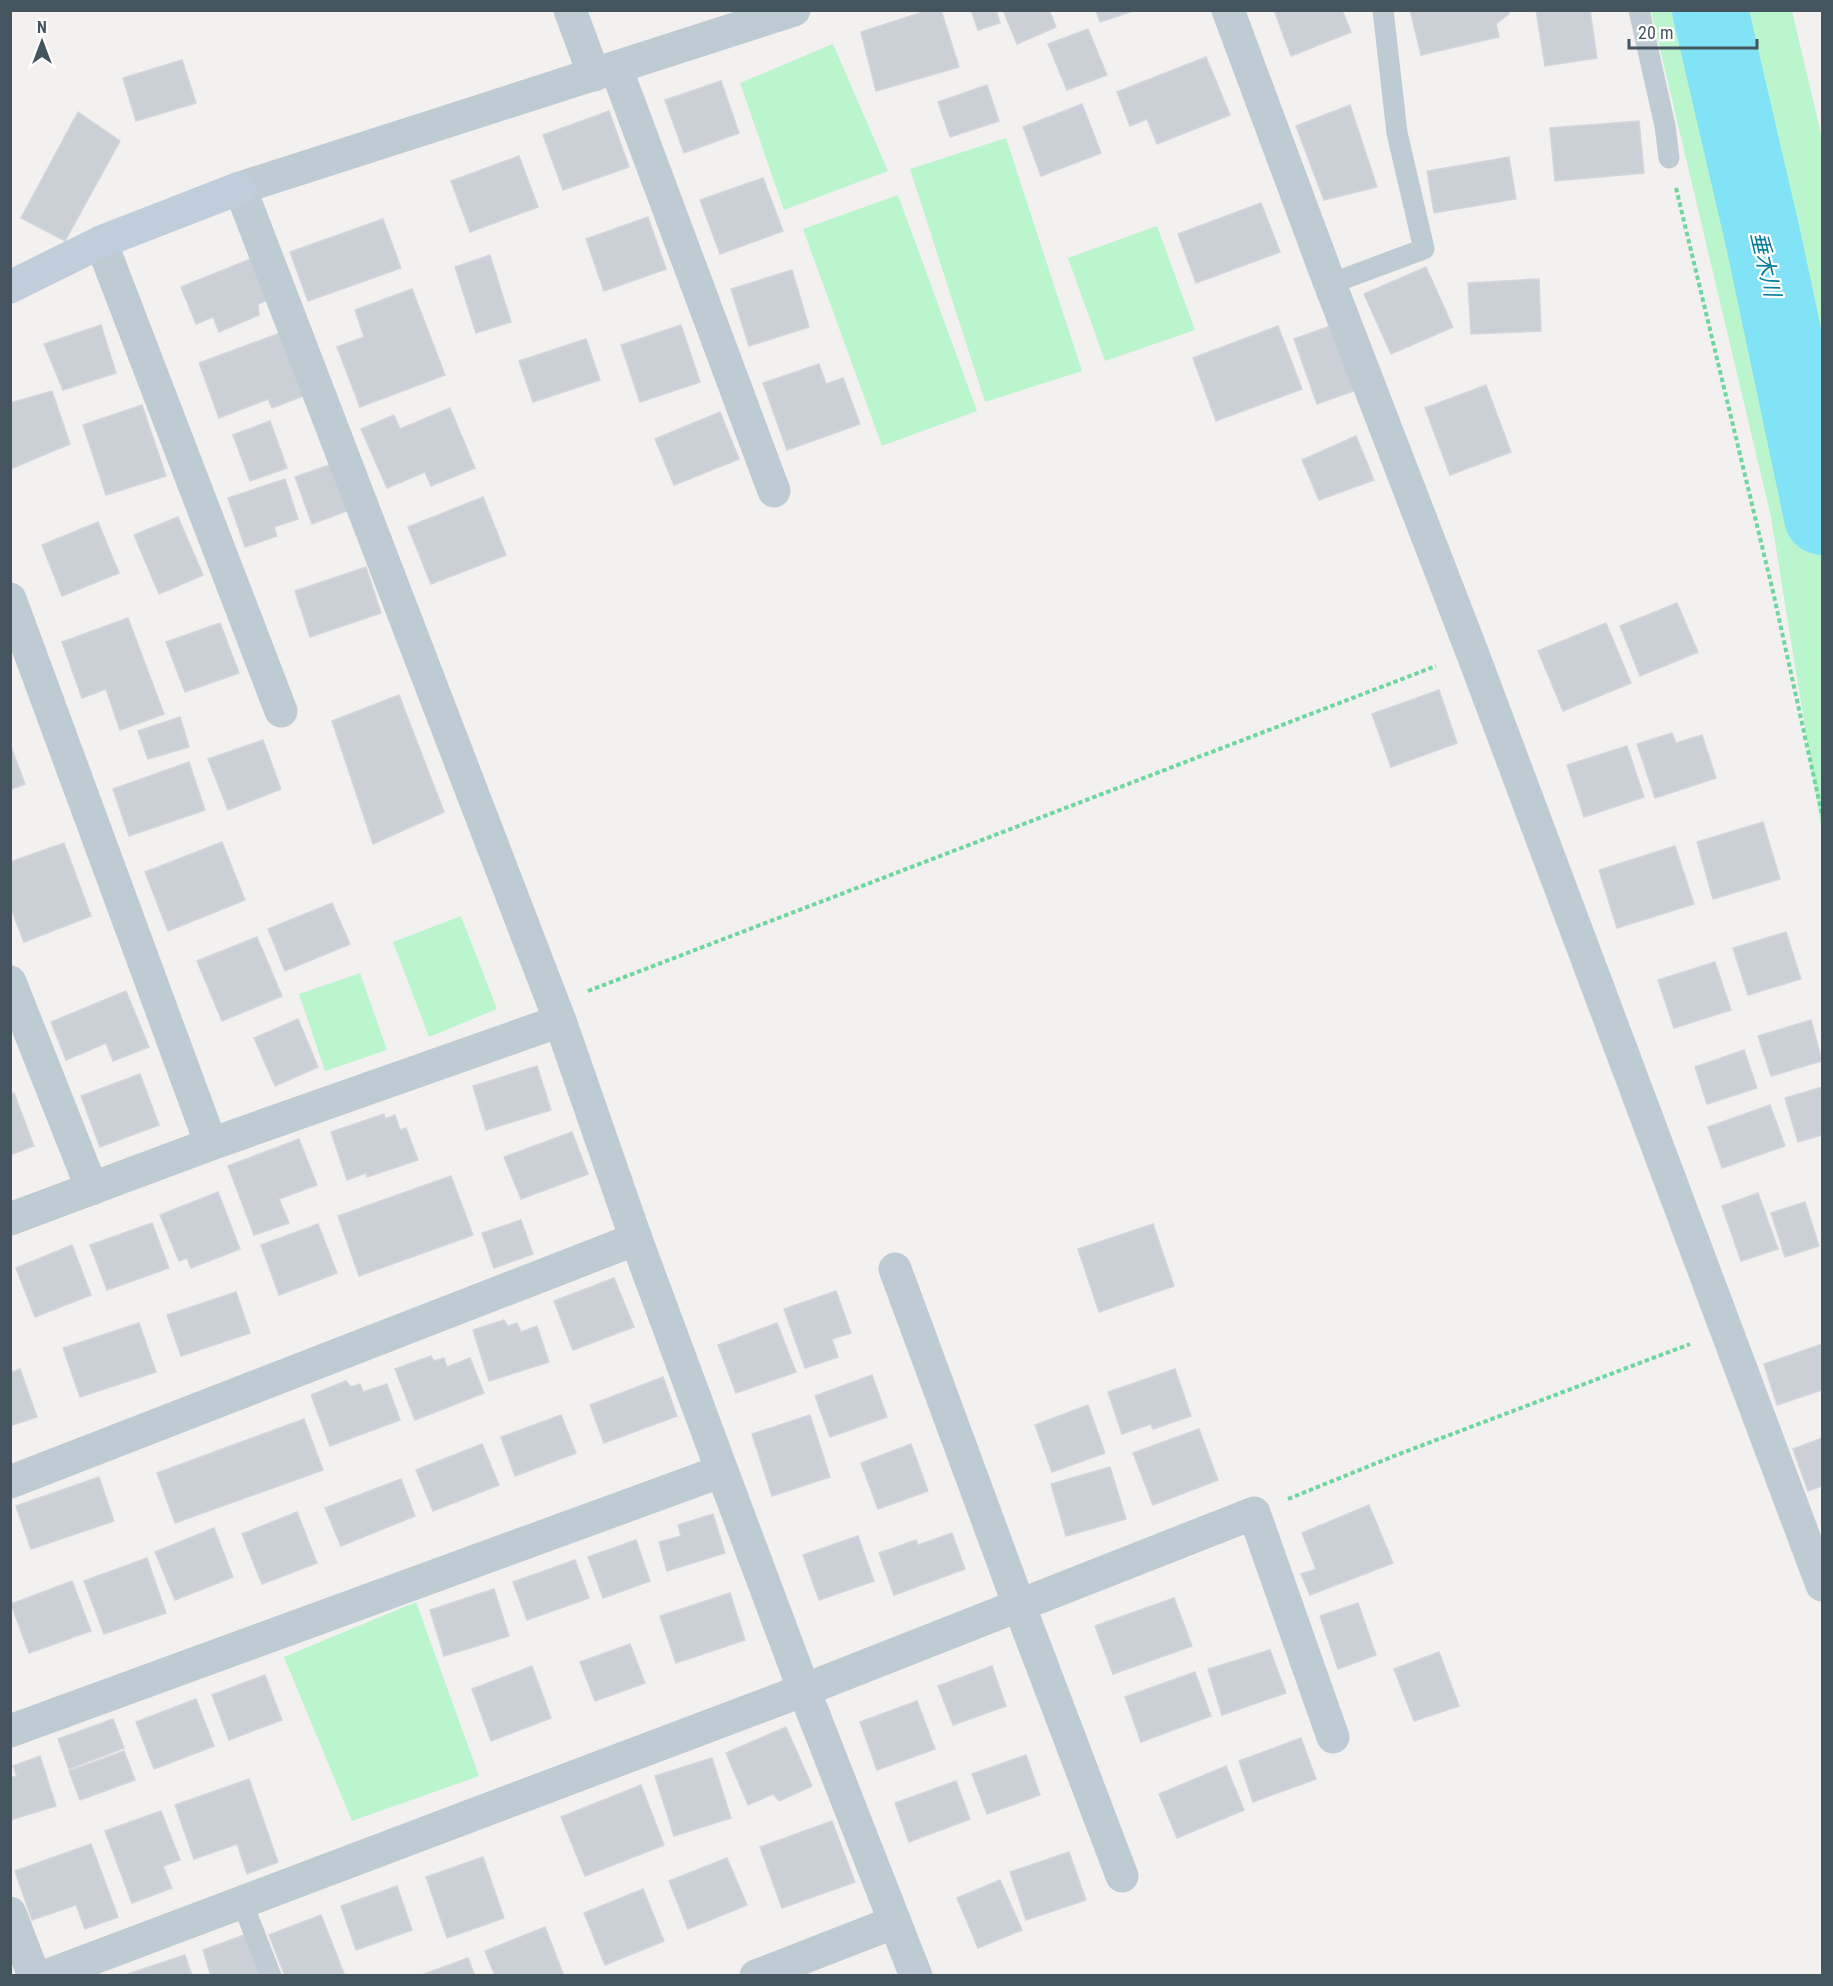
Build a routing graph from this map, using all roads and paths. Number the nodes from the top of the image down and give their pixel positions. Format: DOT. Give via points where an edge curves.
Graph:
graph roads {
  1 [pos="570,10"];
  2 [pos="795,10"];
  3 [pos="1228,10"];
  4 [pos="1383,10"];
  5 [pos="1639,10"];
  6 [pos="605,72"];
  7 [pos="1669,158"];
  8 [pos="240,188"];
  9 [pos="101,242"];
  10 [pos="1330,284"];
  11 [pos="10,287"];
  12 [pos="774,490"];
  13 [pos="10,599"];
  14 [pos="1472,652"];
  15 [pos="281,711"];
  16 [pos="1822,814"];
  17 [pos="10,982"];
  18 [pos="557,1012"];
  19 [pos="211,1144"];
  20 [pos="93,1189"];
  21 [pos="10,1219"];
  22 [pos="636,1239"];
  23 [pos="895,1269"];
  24 [pos="1727,1330"];
  25 [pos="722,1471"];
  26 [pos="10,1482"];
  27 [pos="1254,1514"];
  28 [pos="1822,1585"];
  29 [pos="1019,1605"];
  30 [pos="804,1690"];
  31 [pos="10,1731"];
  32 [pos="1333,1737"];
  33 [pos="1122,1876"];
  34 [pos="242,1902"];
  35 [pos="10,1913"];
  36 [pos="895,1922"];
  37 [pos="34,1976"];
  38 [pos="46,1976"];
  39 [pos="271,1976"];
  40 [pos="756,1976"];
  41 [pos="916,1976"];
  1 -- 6 [label="street"];
  2 -- 6 [label="street"];
  3 -- 10 [label="street"];
  4 -- 10 [label="lane" via="1397,133 1424,249"];
  5 -- 7 [label="lane"];
  6 -- 8 [label="street"];
  6 -- 12 [label="street"];
  7 -- 16 [label="path"];
  8 -- 9 [label="street"];
  8 -- 18 [label="street"];
  9 -- 11 [label="street"];
  9 -- 15 [label="street"];
  10 -- 14 [label="street"];
  13 -- 19 [label="street"];
  14 -- 18 [label="path"];
  14 -- 24 [label="street"];
  17 -- 20 [label="street"];
  18 -- 19 [label="street"];
  18 -- 22 [label="street"];
  19 -- 20 [label="street"];
  20 -- 21 [label="street"];
  22 -- 25 [label="street"];
  22 -- 26 [label="street"];
  23 -- 29 [label="street"];
  24 -- 27 [label="path" via="1394,1456"];
  24 -- 28 [label="street"];
  25 -- 30 [label="street"];
  25 -- 31 [label="street"];
  27 -- 29 [label="street"];
  27 -- 32 [label="street"];
  29 -- 30 [label="street"];
  29 -- 33 [label="street"];
  30 -- 34 [label="street"];
  30 -- 36 [label="street"];
  34 -- 38 [label="street"];
  34 -- 39 [label="lane"];
  35 -- 37 [label="street"];
  36 -- 40 [label="street"];
  36 -- 41 [label="street"];
}
